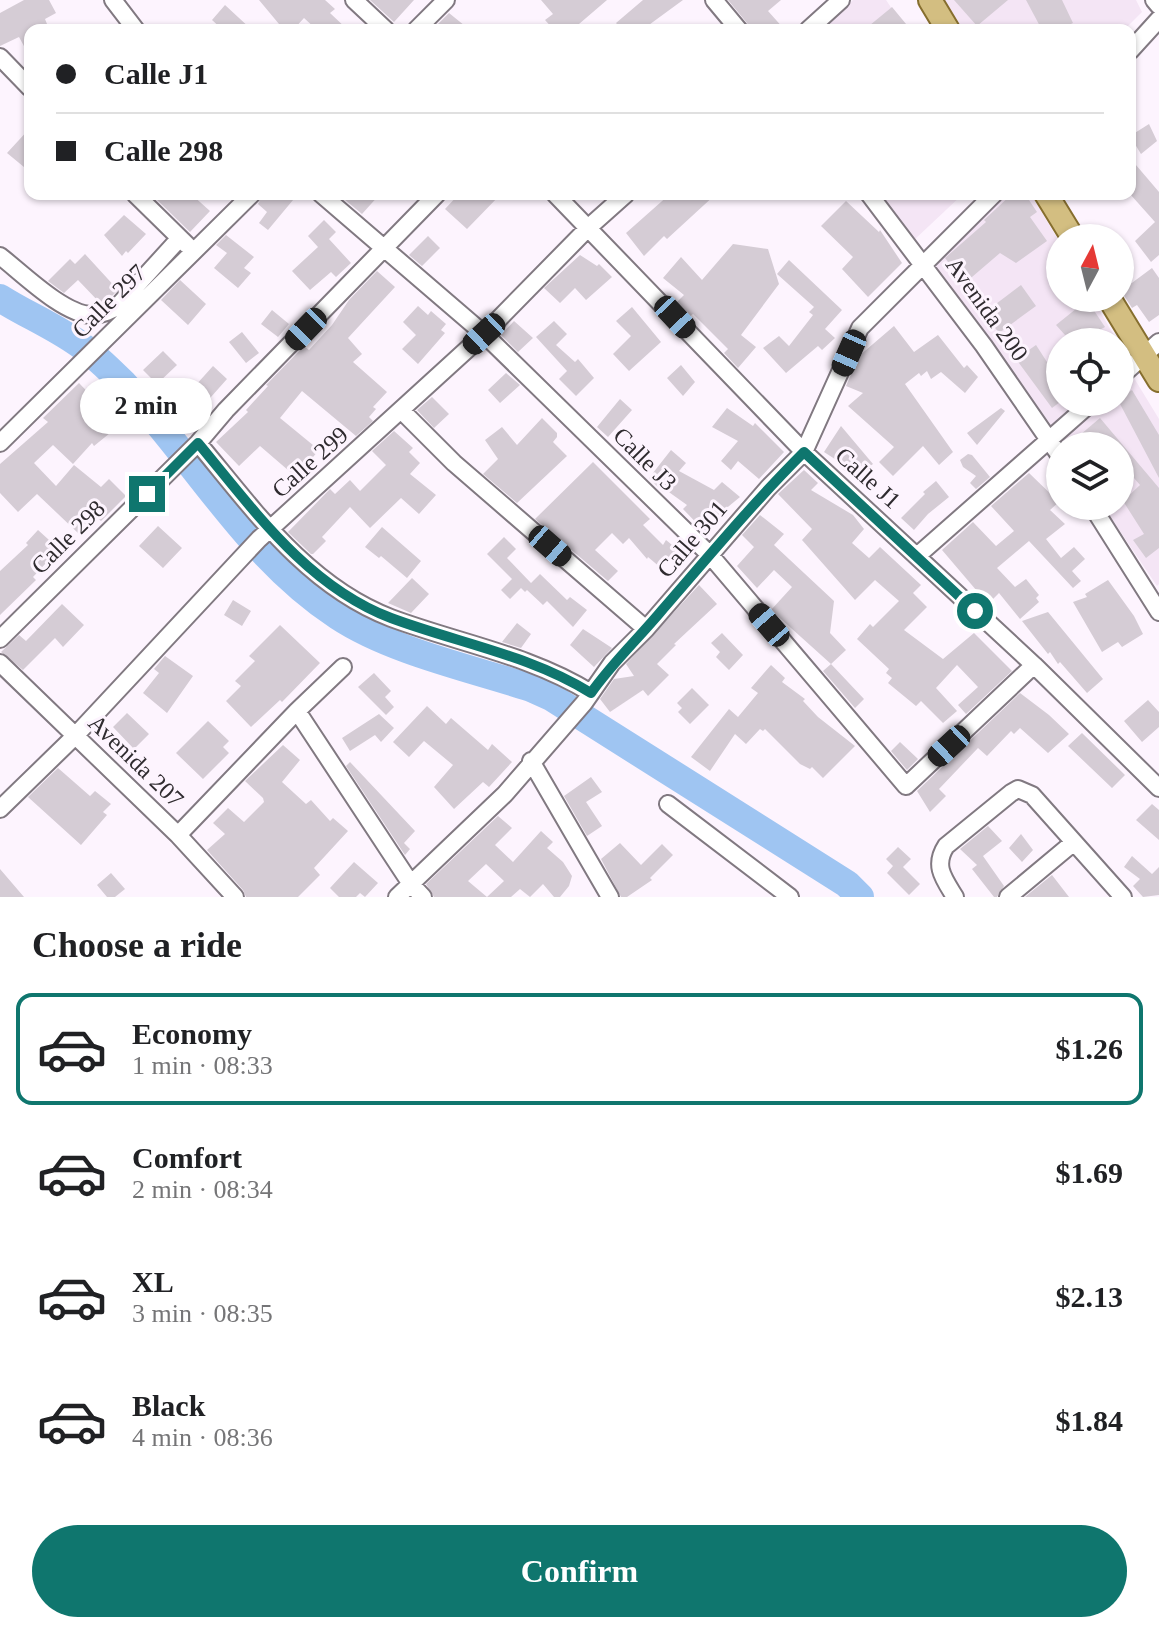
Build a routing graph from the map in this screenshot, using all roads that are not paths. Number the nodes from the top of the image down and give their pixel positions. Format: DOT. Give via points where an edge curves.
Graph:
graph roads {
  1 [pos="113,0"];
  2 [pos="354,0"];
  3 [pos="446,0"];
  4 [pos="714,0"];
  5 [pos="841,0"];
  6 [pos="930,0"];
  7 [pos="1154,0"];
  8 [pos="1159,6"];
  9 [pos="1159,19"];
  10 [pos="131,24"];
  11 [pos="380,24"];
  12 [pos="422,24"];
  13 [pos="734,24"];
  14 [pos="815,24"];
  15 [pos="944,24"];
  16 [pos="1136,44"];
  17 [pos="0,57"];
  18 [pos="24,82"];
  19 [pos="141,200"];
  20 [pos="246,200"];
  21 [pos="328,200"];
  22 [pos="431,200"];
  23 [pos="561,200"];
  24 [pos="619,200"];
  25 [pos="874,200"];
  26 [pos="988,200"];
  27 [pos="1050,200"];
  28 [pos="1064,224"];
  29 [pos="589,227"];
  30 [pos="179,239"];
  31 [pos="385,247"];
  32 [pos="194,251"];
  33 [pos="0,256"];
  34 [pos="924,263"];
  35 [pos="1121,312"];
  36 [pos="484,334"];
  37 [pos="1152,349"];
  38 [pos="1134,365"];
  39 [pos="1159,380"];
  40 [pos="402,411"];
  41 [pos="1077,416"];
  42 [pos="1059,432"];
  43 [pos="1046,434"];
  44 [pos="3,440"];
  45 [pos="1046,443"];
  46 [pos="197,444"];
  47 [pos="804,452"];
  48 [pos="1101,520"];
  49 [pos="265,534"];
  50 [pos="710,555"];
  51 [pos="917,556"];
  52 [pos="1159,612"];
  53 [pos="646,629"];
  54 [pos="0,639"];
  55 [pos="0,663"];
  56 [pos="1034,665"];
  57 [pos="343,667"];
  58 [pos="588,698"];
  59 [pos="297,711"];
  60 [pos="75,736"];
  61 [pos="531,761"];
  62 [pos="1159,788"];
  63 [pos="668,804"];
  64 [pos="0,809"];
  65 [pos="178,835"];
  66 [pos="1074,842"];
  67 [pos="411,884"];
  68 [pos="235,897"];
  69 [pos="397,897"];
  70 [pos="423,897"];
  71 [pos="610,897"];
  72 [pos="790,897"];
  73 [pos="955,897"];
  74 [pos="1008,897"];
  75 [pos="1123,897"];
  1 -- 10 [label="street"];
  2 -- 11 [label="street"];
  3 -- 12 [label="street"];
  4 -- 13 [label="street"];
  5 -- 14 [label="street"];
  6 -- 15 [label="main road"];
  7 -- 8 [label="street"];
  9 -- 16 [label="street"];
  17 -- 18 [label="street"];
  19 -- 30 [label="street"];
  20 -- 32 [label="street, Calle 297"];
  21 -- 31 [label="street, Calle J3"];
  22 -- 31 [label="street, Calle 298"];
  23 -- 29 [label="street, Calle J1"];
  24 -- 29 [label="street, Calle 299"];
  25 -- 34 [label="street, Avenida 200"];
  26 -- 34 [label="street, Calle 301"];
  27 -- 28 [label="main road"];
  29 -- 36 [label="street, Calle 299"];
  29 -- 47 [label="street, Calle J1"];
  30 -- 32 [label="street"];
  30 -- 33 [label="street" via="117,307 91,315 65,305"];
  31 -- 36 [label="street, Calle J3"];
  31 -- 46 [label="street, Calle 298"];
  32 -- 44 [label="street, Calle 297"];
  34 -- 43 [label="street, Avenida 200"];
  34 -- 47 [label="street, Calle 301" via="860,328"];
  35 -- 37 [label="main road"];
  36 -- 40 [label="street, Calle 299"];
  36 -- 50 [label="street, Calle J3"];
  37 -- 38 [label="street"];
  37 -- 39 [label="main road"];
  40 -- 49 [label="street, Calle 299"];
  40 -- 53 [label="street" via="454,463"];
  41 -- 42 [label="street"];
  45 -- 51 [label="street"];
  46 -- 49 [label="street"];
  46 -- 54 [label="street, Calle 298"];
  47 -- 50 [label="street, Calle 301"];
  47 -- 51 [label="street, Calle J1"];
  48 -- 52 [label="street"];
  49 -- 58 [label="street" via="351,598 390,618 567,678"];
  49 -- 60 [label="street, Calle 299"];
  50 -- 53 [label="street, Calle 301"];
  50 -- 56 [label="street, Calle J3" via="906,786"];
  51 -- 56 [label="street, Calle J1"];
  53 -- 58 [label="street, Calle 301" via="612,663"];
  55 -- 60 [label="street, Avenida 207"];
  56 -- 62 [label="street, Calle J1"];
  57 -- 59 [label="street"];
  58 -- 61 [label="street, Calle 301"];
  59 -- 65 [label="street"];
  59 -- 67 [label="street"];
  60 -- 64 [label="street, Calle 299"];
  60 -- 65 [label="street, Avenida 207"];
  61 -- 67 [label="street, Calle 301" via="505,794"];
  61 -- 71 [label="street"];
  63 -- 72 [label="street"];
  65 -- 68 [label="street, Avenida 207"];
  66 -- 73 [label="street" via="1032,795 1018,789 941,854 940,871"];
  66 -- 74 [label="street"];
  66 -- 75 [label="street"];
  67 -- 69 [label="street, Calle 301"];
  67 -- 70 [label="street"];
}
